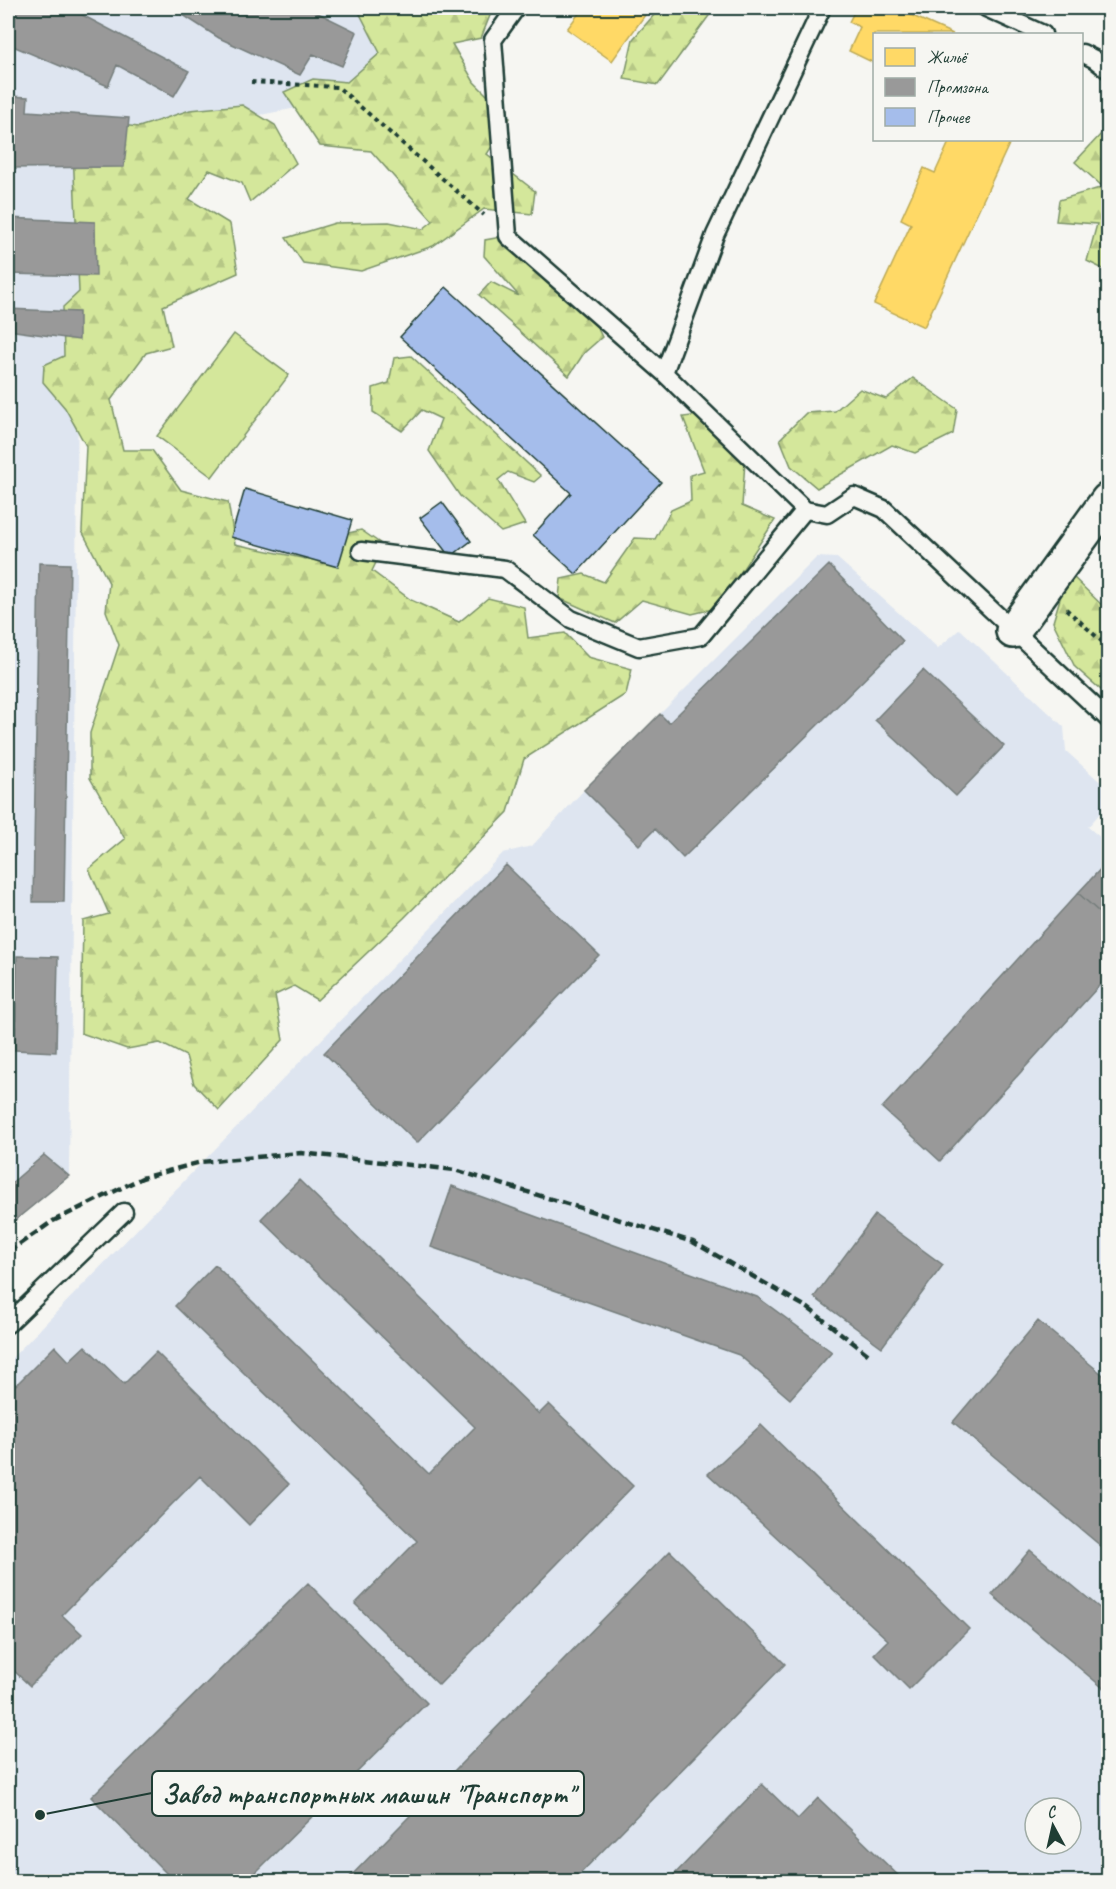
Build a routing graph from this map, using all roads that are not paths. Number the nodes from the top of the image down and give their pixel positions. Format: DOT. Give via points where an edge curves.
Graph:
graph roads {
  1 [pos="516,8"];
  2 [pos="822,8"];
  3 [pos="986,8"];
  4 [pos="1041,33"];
  5 [pos="1083,54"];
  6 [pos="1108,70"];
  7 [pos="664,374"];
  8 [pos="1108,500"];
  9 [pos="805,510"];
  10 [pos="361,551"];
  11 [pos="1013,631"];
  12 [pos="1108,719"];
  13 [pos="124,1212"];
  14 [pos="8,1324"];
  1 -- 7 [label="lane" via="493,40 508,236"];
  2 -- 7 [label="lane" via="715,235"];
  3 -- 4 [label="lane"];
  5 -- 6 [label="lane"];
  7 -- 9 [label="lane"];
  8 -- 11 [label="street"];
  9 -- 10 [label="lane" via="701,636 639,647 571,619 505,569"];
  9 -- 11 [label="lane" via="827,514 854,496 884,509"];
  11 -- 12 [label="lane"];
  13 -- 14 [label="lane"];
}
